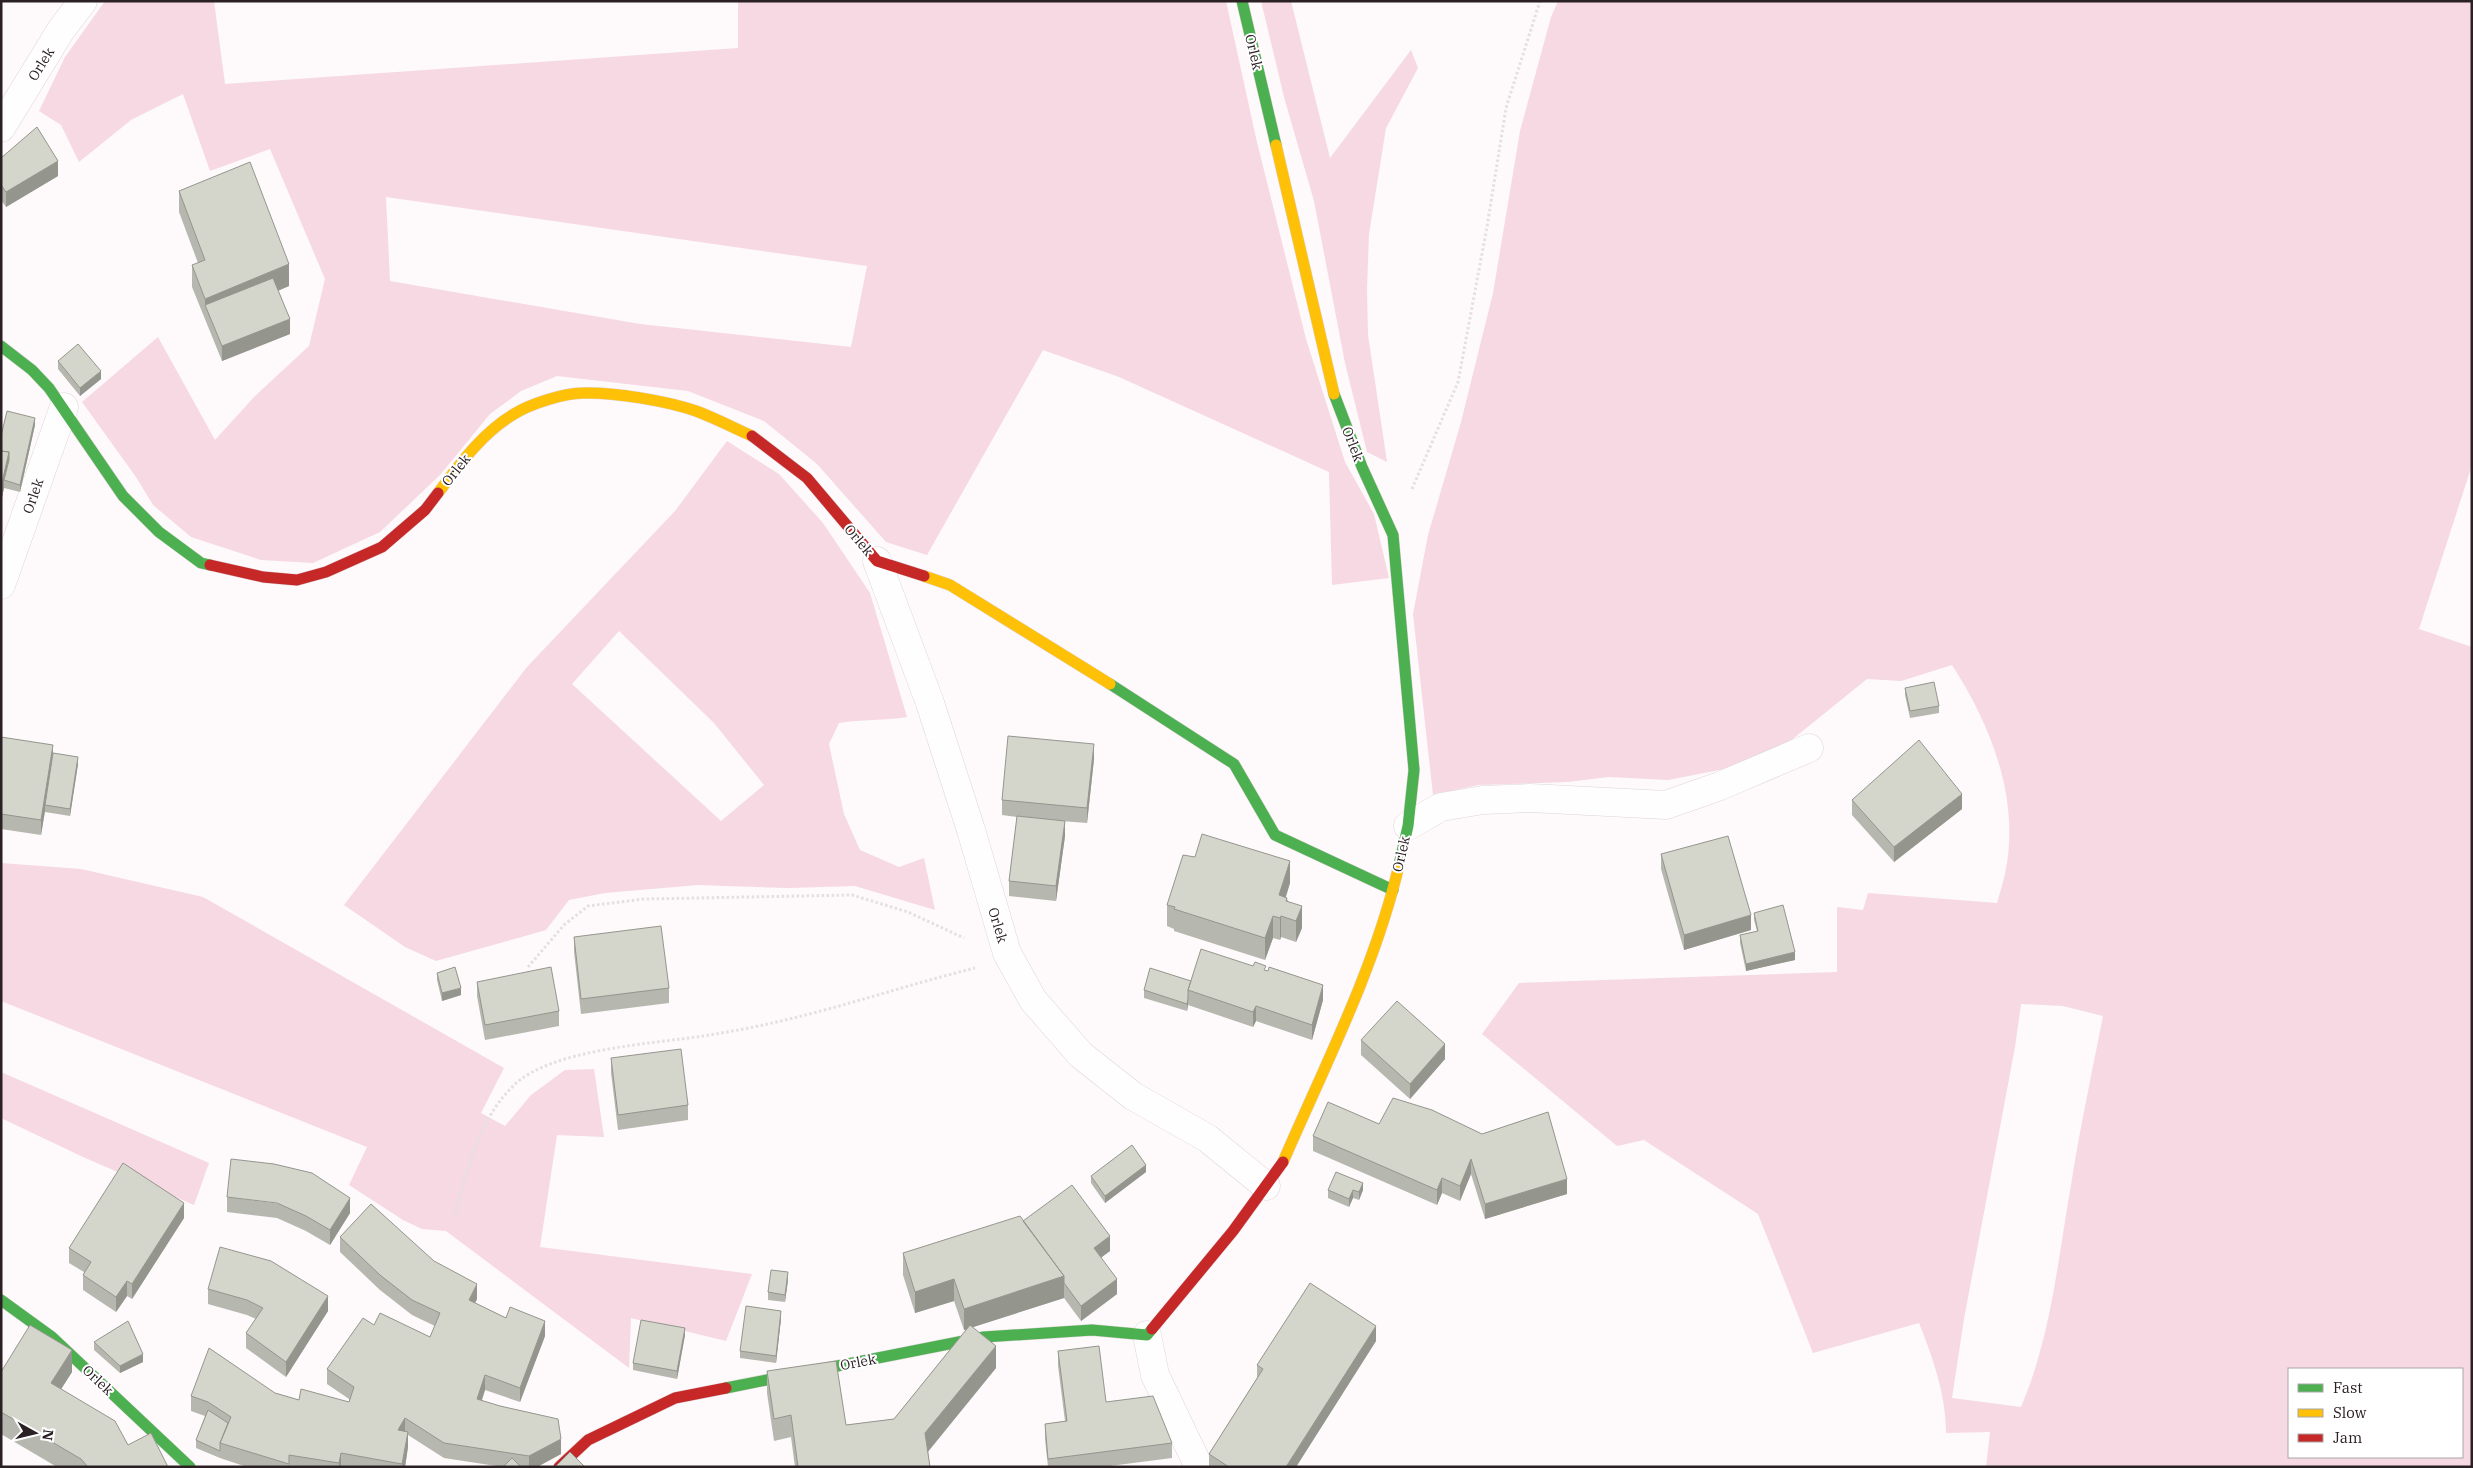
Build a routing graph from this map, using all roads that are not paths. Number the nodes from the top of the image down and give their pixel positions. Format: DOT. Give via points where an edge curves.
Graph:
graph roads {
  1 [pos="83,1"];
  2 [pos="1242,1"];
  3 [pos="1,128"];
  4 [pos="1,346"];
  5 [pos="64,407"];
  6 [pos="877,561"];
  7 [pos="1,584"];
  8 [pos="1809,748"];
  9 [pos="1408,826"];
  10 [pos="1393,890"];
  11 [pos="1266,1186"];
  12 [pos="1,1300"];
  13 [pos="1147,1335"];
  14 [pos="190,1467"];
  15 [pos="559,1467"];
  16 [pos="1199,1467"];
  1 -- 3 [label="street, Orlek" via="61,30"];
  2 -- 9 [label="street, Orlek" via="1336,398 1362,467 1393,535 1414,770"];
  4 -- 5 [label="street, Orlek" via="32,370"];
  5 -- 6 [label="street, Orlek" via="123,496 159,532 201,563 263,577 297,580 326,572 382,547 425,510 461,462 490,431 515,413 545,401 582,393 636,398 696,411 755,437 807,478"];
  5 -- 7 [label="street, Orlek"];
  6 -- 10 [label="street, Orlek" via="950,585 1186,730 1234,764 1275,835"];
  6 -- 11 [label="street, Orlek" via="933,712 1012,962 1033,1000 1081,1055 1133,1096 1207,1138"];
  8 -- 9 [label="street" via="1666,805 1530,798 1483,800 1441,807"];
  9 -- 10 [label="street, Orlek"];
  10 -- 11 [label="street, Orlek" via="1364,976 1281,1166"];
  11 -- 13 [label="street, Orlek"];
  12 -- 14 [label="street, Orlek" via="52,1337"];
  13 -- 15 [label="street, Orlek" via="1092,1330 984,1337 675,1398 588,1440"];
  13 -- 16 [label="street" via="1155,1375"];
}
